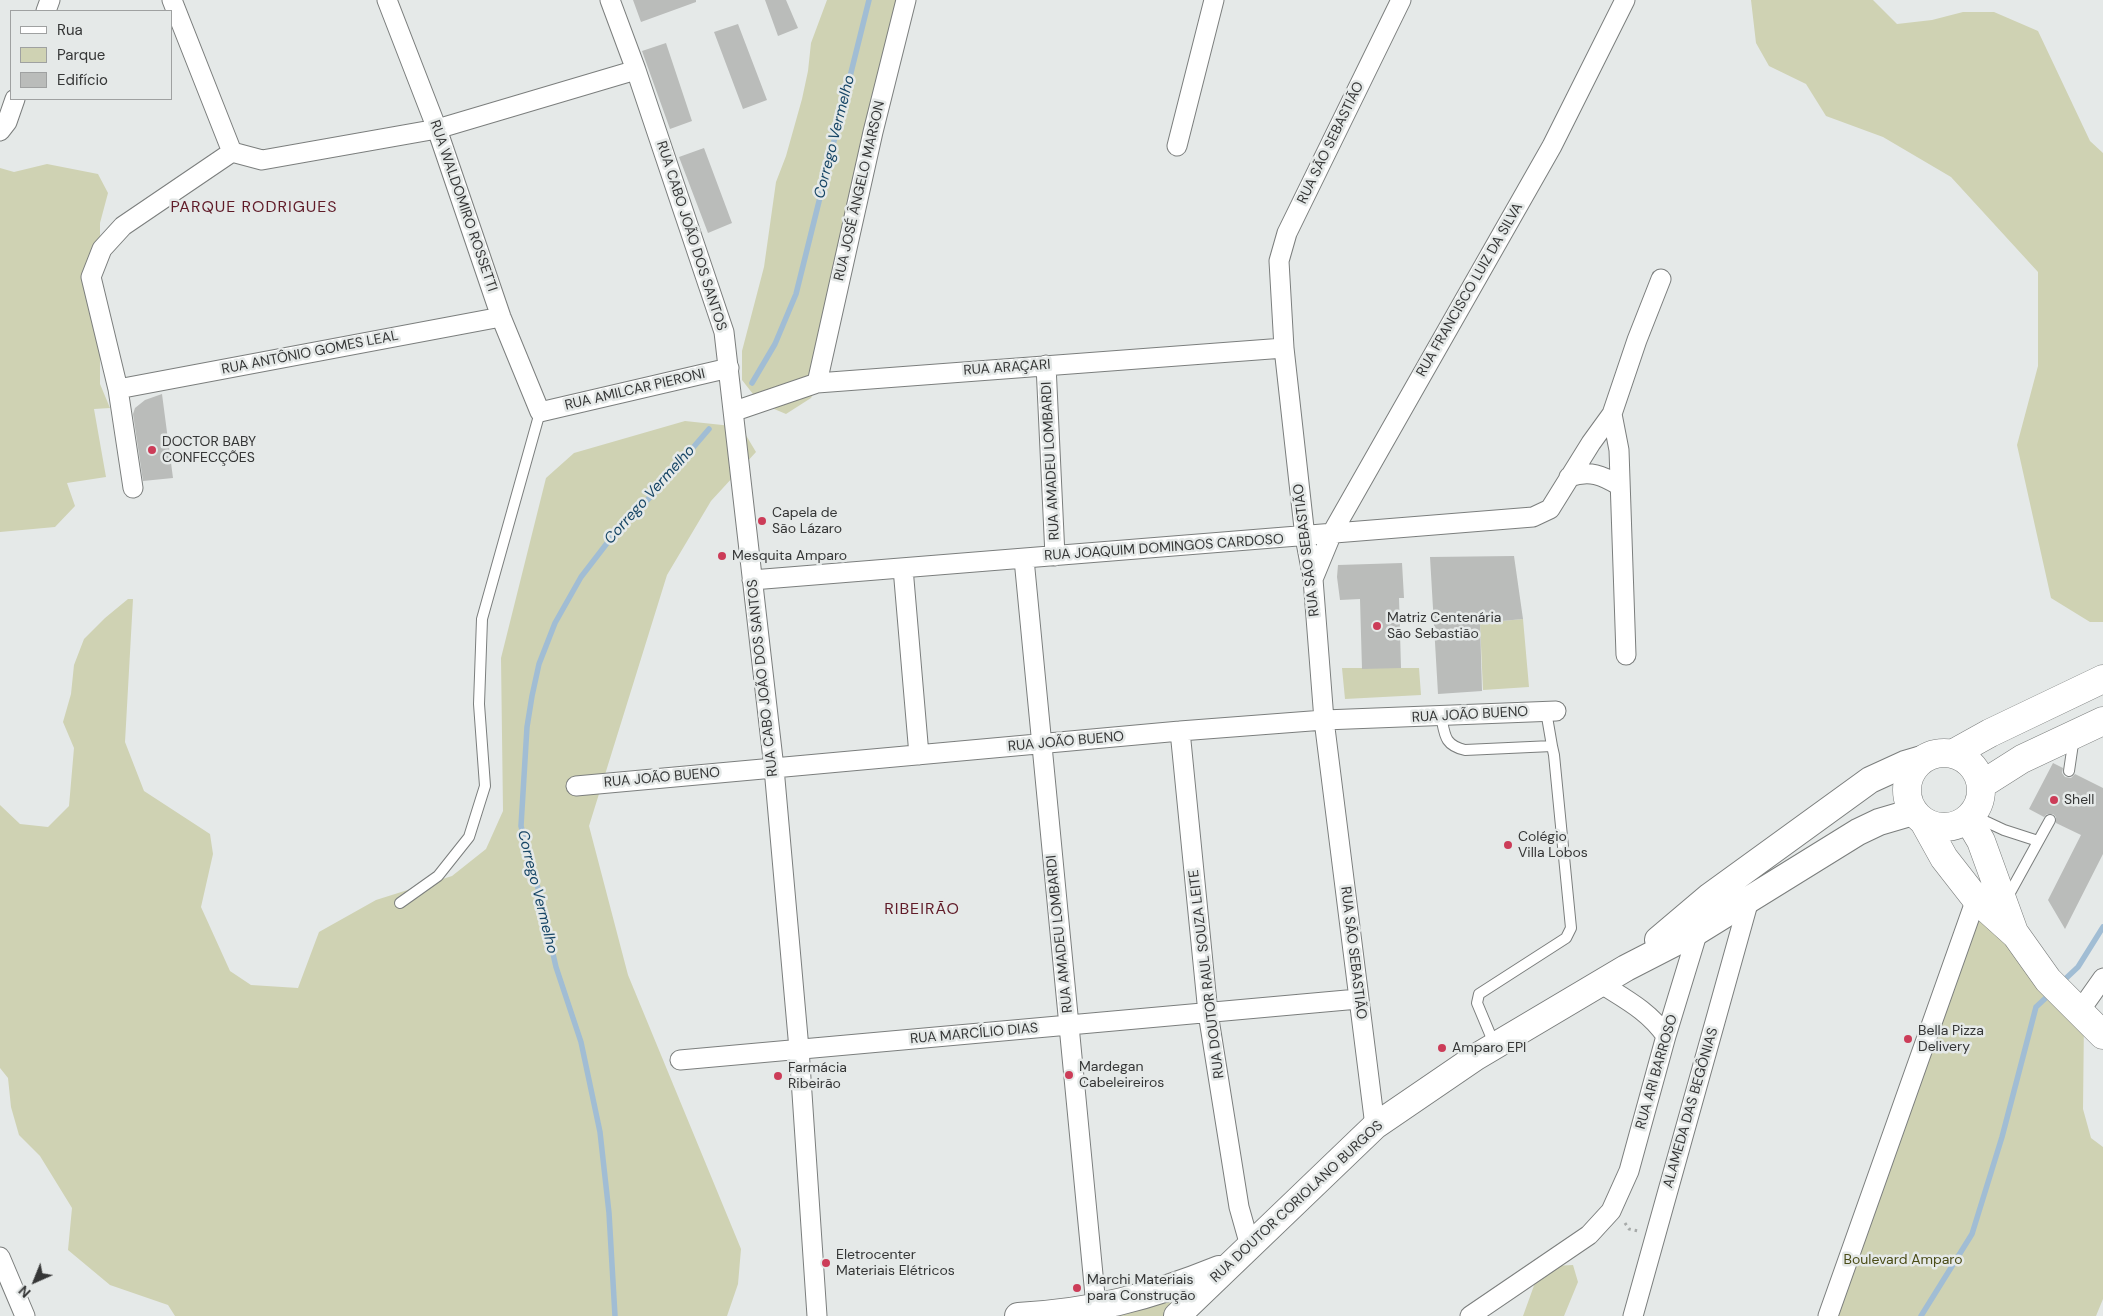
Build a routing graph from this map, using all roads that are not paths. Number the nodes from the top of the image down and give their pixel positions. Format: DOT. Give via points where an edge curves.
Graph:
graph roads {
  1 [pos="172,0"];
  2 [pos="387,0"];
  3 [pos="610,0"];
  4 [pos="906,0"];
  5 [pos="1214,0"];
  6 [pos="1401,0"];
  7 [pos="1625,0"];
  8 [pos="636,70"];
  9 [pos="15,100"];
  10 [pos="437,129"];
  11 [pos="0,131"];
  12 [pos="1177,146"];
  13 [pos="232,152"];
  14 [pos="1662,279"];
  15 [pos="501,317"];
  16 [pos="1284,348"];
  17 [pos="1046,365"];
  18 [pos="729,368"];
  19 [pos="817,383"];
  20 [pos="118,389"];
  21 [pos="735,411"];
  22 [pos="540,412"];
  23 [pos="1612,414"];
  24 [pos="1569,477"];
  25 [pos="1620,486"];
  26 [pos="133,488"];
  27 [pos="1332,532"];
  28 [pos="1305,537"];
  29 [pos="1055,556"];
  30 [pos="1024,559"];
  31 [pos="903,568"];
  32 [pos="1313,579"];
  33 [pos="752,580"];
  34 [pos="1626,655"];
  35 [pos="2103,680"];
  36 [pos="1551,711"];
  37 [pos="1441,716"];
  38 [pos="1324,720"];
  39 [pos="2103,721"];
  40 [pos="1180,730"];
  41 [pos="2074,735"];
  42 [pos="1042,744"];
  43 [pos="1552,746"];
  44 [pos="1954,753"];
  45 [pos="919,755"];
  46 [pos="1922,759"];
  47 [pos="774,768"];
  48 [pos="2069,771"];
  49 [pos="1981,785"];
  50 [pos="576,786"];
  51 [pos="1970,816"];
  52 [pos="1919,817"];
  53 [pos="2050,820"];
  54 [pos="2038,841"];
  55 [pos="1710,896"];
  56 [pos="1976,899"];
  57 [pos="1749,900"];
  58 [pos="400,903"];
  59 [pos="2004,903"];
  60 [pos="1698,931"];
  61 [pos="2016,935"];
  62 [pos="1626,968"];
  63 [pos="2103,978"];
  64 [pos="1600,983"];
  65 [pos="1358,999"];
  66 [pos="2073,1006"];
  67 [pos="1208,1013"];
  68 [pos="1069,1025"];
  69 [pos="2103,1035"];
  70 [pos="1666,1036"];
  71 [pos="1495,1046"];
  72 [pos="799,1049"];
  73 [pos="680,1060"];
  74 [pos="1375,1126"];
  75 [pos="1241,1254"];
  76 [pos="0,1257"];
  77 [pos="1097,1312"];
  78 [pos="25,1316"];
  79 [pos="817,1316"];
  80 [pos="1018,1316"];
  81 [pos="1177,1316"];
  82 [pos="1470,1316"];
  83 [pos="1633,1316"];
  84 [pos="1828,1316"];
  1 -- 13 [label="street"];
  2 -- 10 [label="street, RUA WALDOMIRO ROSSETTI"];
  3 -- 8 [label="street, RUA CABO JOÃO DOS SANTOS"];
  4 -- 19 [label="street, RUA JOSÉ ÂNGELO MARSON"];
  5 -- 12 [label="street"];
  6 -- 16 [label="street, RUA SÃO SEBASTIÃO" via="1287,233 1279,260"];
  7 -- 27 [label="street, RUA FRANCISCO LUIZ DA SILVA" via="1552,146"];
  8 -- 10 [label="street"];
  8 -- 18 [label="street, RUA CABO JOÃO DOS SANTOS" via="724,332"];
  9 -- 11 [label="street"];
  10 -- 13 [label="street" via="262,160"];
  10 -- 15 [label="street, RUA WALDOMIRO ROSSETTI"];
  13 -- 20 [label="street" via="123,226 102,249 91,277"];
  14 -- 23 [label="street"];
  15 -- 20 [label="street, RUA ANTÔNIO GOMES LEAL"];
  15 -- 22 [label="street, RUA WALDOMIRO ROSSETTI"];
  16 -- 17 [label="street, RUA ARAÇARI"];
  16 -- 28 [label="street, RUA SÃO SEBASTIÃO"];
  17 -- 19 [label="street, RUA ARAÇARI"];
  17 -- 29 [label="street, RUA AMADEU LOMBARDI"];
  18 -- 21 [label="street, RUA CABO JOÃO DOS SANTOS"];
  18 -- 22 [label="street, RUA AMILCAR PIERONI"];
  19 -- 21 [label="street, RUA ARAÇARI"];
  20 -- 26 [label="street"];
  21 -- 33 [label="street, RUA CABO JOÃO DOS SANTOS"];
  22 -- 58 [label="lane" via="482,619 479,704 485,786 469,838 438,876"];
  23 -- 24 [label="street, RUA JOAQUIM DOMINGOS CARDOSO"];
  23 -- 25 [label="street" via="1619,450"];
  24 -- 25 [label="street" via="1592,472"];
  24 -- 27 [label="street, RUA JOAQUIM DOMINGOS CARDOSO" via="1550,509 1533,518"];
  25 -- 34 [label="street"];
  27 -- 28 [label="street, RUA JOAQUIM DOMINGOS CARDOSO"];
  27 -- 32 [label="street, RUA FRANCISCO LUIZ DA SILVA"];
  28 -- 29 [label="street, RUA JOAQUIM DOMINGOS CARDOSO"];
  28 -- 32 [label="street, RUA SÃO SEBASTIÃO"];
  29 -- 30 [label="street, RUA JOAQUIM DOMINGOS CARDOSO"];
  30 -- 31 [label="street, RUA JOAQUIM DOMINGOS CARDOSO"];
  30 -- 42 [label="street, RUA AMADEU LOMBARDI"];
  31 -- 33 [label="street, RUA JOAQUIM DOMINGOS CARDOSO"];
  31 -- 45 [label="street"];
  32 -- 38 [label="street, RUA SÃO SEBASTIÃO"];
  33 -- 47 [label="street, RUA CABO JOÃO DOS SANTOS"];
  35 -- 44 [label="main road"];
  36 -- 37 [label="street, RUA JOÃO BUENO"];
  36 -- 43 [label="lane"];
  37 -- 38 [label="street, RUA JOÃO BUENO"];
  37 -- 43 [label="lane" via="1446,739 1454,748"];
  38 -- 40 [label="street, RUA JOÃO BUENO"];
  38 -- 65 [label="street, RUA SÃO SEBASTIÃO"];
  39 -- 41 [label="main road"];
  40 -- 42 [label="street, RUA JOÃO BUENO"];
  40 -- 67 [label="street, RUA DOUTOR RAUL SOUZA LEITE"];
  41 -- 48 [label="lane"];
  41 -- 49 [label="main road" via="2022,760"];
  42 -- 45 [label="street, RUA JOÃO BUENO"];
  42 -- 68 [label="street, RUA AMADEU LOMBARDI"];
  43 -- 71 [label="lane" via="1571,928 1566,938 1480,994 1477,1003"];
  44 -- 46 [label="main road" via="1939,752"];
  44 -- 49 [label="main road" via="1977,771"];
  45 -- 47 [label="street, RUA JOÃO BUENO"];
  46 -- 52 [label="main road" via="1909,774 1906,793"];
  46 -- 55 [label="street" via="1870,780"];
  47 -- 50 [label="street, RUA JOÃO BUENO"];
  47 -- 72 [label="street, RUA CABO JOÃO DOS SANTOS"];
  49 -- 51 [label="main road" via="1979,803"];
  51 -- 52 [label="main road" via="1947,828 1935,826"];
  51 -- 54 [label="lane"];
  51 -- 59 [label="main road"];
  52 -- 56 [label="main road" via="1944,858"];
  52 -- 57 [label="street" via="1879,822 1858,832"];
  53 -- 54 [label="lane"];
  54 -- 59 [label="lane"];
  55 -- 60 [label="street"];
  55 -- 62 [label="street"];
  56 -- 61 [label="main road"];
  56 -- 84 [label="street"];
  57 -- 60 [label="street"];
  57 -- 83 [label="street, ALAMEDA DAS BEGÔNIAS"];
  59 -- 61 [label="main road"];
  60 -- 62 [label="street"];
  60 -- 70 [label="street, RUA ARI BARROSO"];
  61 -- 66 [label="main road" via="2048,980"];
  62 -- 64 [label="street, RUA DOUTOR CORIOLANO BURGOS"];
  63 -- 66 [label="street"];
  64 -- 70 [label="street" via="1639,1007"];
  64 -- 71 [label="street, RUA DOUTOR CORIOLANO BURGOS"];
  65 -- 67 [label="street, RUA MARCÍLIO DIAS"];
  65 -- 74 [label="street, RUA SÃO SEBASTIÃO"];
  66 -- 69 [label="main road"];
  67 -- 68 [label="street, RUA MARCÍLIO DIAS"];
  67 -- 75 [label="street, RUA DOUTOR RAUL SOUZA LEITE" via="1240,1207"];
  68 -- 72 [label="street, RUA MARCÍLIO DIAS"];
  68 -- 77 [label="street, RUA AMADEU LOMBARDI"];
  70 -- 82 [label="street, RUA ARI BARROSO" via="1629,1171 1612,1208 1589,1235"];
  71 -- 74 [label="street, RUA DOUTOR CORIOLANO BURGOS"];
  72 -- 73 [label="street, RUA MARCÍLIO DIAS"];
  72 -- 79 [label="street, RUA CABO JOÃO DOS SANTOS"];
  74 -- 75 [label="street, RUA DOUTOR CORIOLANO BURGOS"];
  75 -- 77 [label="street" via="1178,1286"];
  75 -- 81 [label="street, RUA DOUTOR CORIOLANO BURGOS"];
  76 -- 78 [label="street"];
  77 -- 80 [label="street"];
}
